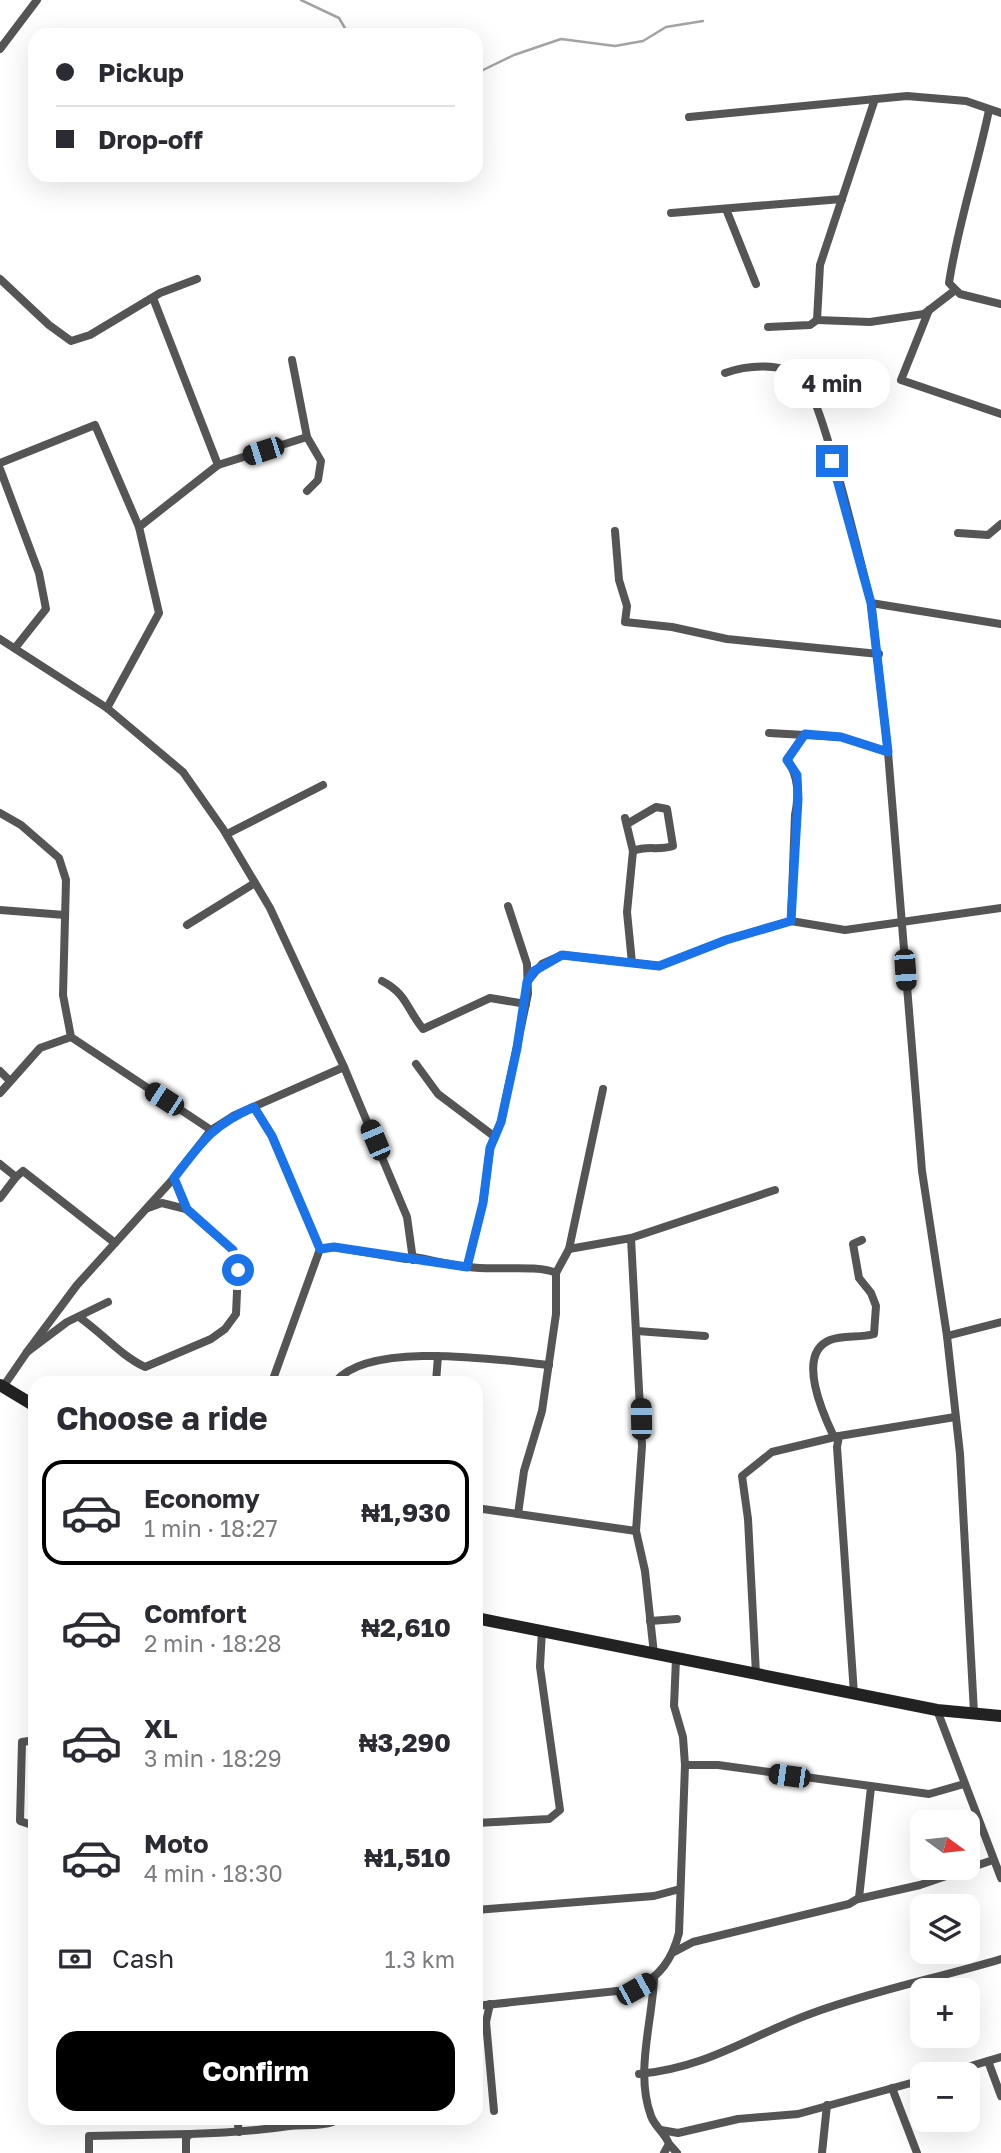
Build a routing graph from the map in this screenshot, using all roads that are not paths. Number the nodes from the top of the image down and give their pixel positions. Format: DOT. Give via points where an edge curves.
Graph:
graph roads {
  1 [pos="37,0"];
  2 [pos="0,49"];
  3 [pos="875,99"];
  4 [pos="989,110"];
  5 [pos="1001,113"];
  6 [pos="689,117"];
  7 [pos="842,199"];
  8 [pos="726,209"];
  9 [pos="671,213"];
  10 [pos="0,279"];
  11 [pos="197,279"];
  12 [pos="756,284"];
  13 [pos="954,291"];
  14 [pos="153,298"];
  15 [pos="1001,304"];
  16 [pos="929,310"];
  17 [pos="817,320"];
  18 [pos="768,327"];
  19 [pos="292,360"];
  20 [pos="724,373"];
  21 [pos="1001,414"];
  22 [pos="307,437"];
  23 [pos="0,463"];
  24 [pos="218,466"];
  25 [pos="0,469"];
  26 [pos="307,491"];
  27 [pos="1001,524"];
  28 [pos="139,527"];
  29 [pos="615,531"];
  30 [pos="958,533"];
  31 [pos="871,603"];
  32 [pos="1001,624"];
  33 [pos="0,639"];
  34 [pos="15,648"];
  35 [pos="879,654"];
  36 [pos="107,708"];
  37 [pos="769,733"];
  38 [pos="805,734"];
  39 [pos="888,752"];
  40 [pos="323,785"];
  41 [pos="0,813"];
  42 [pos="227,834"];
  43 [pos="633,851"];
  44 [pos="255,883"];
  45 [pos="508,906"];
  46 [pos="1001,908"];
  47 [pos="0,910"];
  48 [pos="65,915"];
  49 [pos="791,921"];
  50 [pos="902,923"];
  51 [pos="187,925"];
  52 [pos="632,963"];
  53 [pos="382,981"];
  54 [pos="527,982"];
  55 [pos="526,1004"];
  56 [pos="71,1037"];
  57 [pos="416,1064"];
  58 [pos="344,1067"];
  59 [pos="0,1071"];
  60 [pos="9,1080"];
  61 [pos="603,1089"];
  62 [pos="0,1093"];
  63 [pos="254,1107"];
  64 [pos="212,1130"];
  65 [pos="495,1137"];
  66 [pos="0,1164"];
  67 [pos="16,1177"];
  68 [pos="174,1178"];
  69 [pos="775,1190"];
  70 [pos="0,1198"];
  71 [pos="146,1209"];
  72 [pos="187,1209"];
  73 [pos="631,1237"];
  74 [pos="863,1240"];
  75 [pos="115,1244"];
  76 [pos="320,1249"];
  77 [pos="569,1249"];
  78 [pos="413,1259"];
  79 [pos="467,1267"];
  80 [pos="556,1273"];
  81 [pos="108,1302"];
  82 [pos="79,1317"];
  83 [pos="1001,1322"];
  84 [pos="637,1331"];
  85 [pos="705,1336"];
  86 [pos="947,1336"];
  87 [pos="27,1352"];
  88 [pos="439,1356"];
  89 [pos="549,1365"];
  90 [pos="274,1376"];
  91 [pos="341,1376"];
  92 [pos="437,1376"];
  93 [pos="2,1386"];
  94 [pos="28,1402"];
  95 [pos="956,1417"];
  96 [pos="836,1437"];
  97 [pos="483,1509"];
  98 [pos="518,1514"];
  99 [pos="636,1531"];
  100 [pos="483,1619"];
  101 [pos="677,1619"];
  102 [pos="650,1621"];
  103 [pos="542,1630"];
  104 [pos="654,1654"];
  105 [pos="676,1659"];
  106 [pos="756,1674"];
  107 [pos="854,1694"];
  108 [pos="937,1710"];
  109 [pos="974,1713"];
  110 [pos="1001,1716"];
  111 [pos="28,1741"];
  112 [pos="685,1765"];
  113 [pos="964,1784"];
  114 [pos="872,1787"];
  115 [pos="483,1823"];
  116 [pos="28,1824"];
  117 [pos="993,1860"];
  118 [pos="1001,1878"];
  119 [pos="680,1889"];
  120 [pos="858,1899"];
  121 [pos="483,1909"];
  122 [pos="674,1952"];
  123 [pos="1001,1959"];
  124 [pos="654,1979"];
  125 [pos="490,2004"];
  126 [pos="483,2005"];
  127 [pos="1001,2057"];
  128 [pos="988,2061"];
  129 [pos="980,2063"];
  130 [pos="642,2073"];
  131 [pos="910,2083"];
  132 [pos="892,2088"];
  133 [pos="1001,2096"];
  134 [pos="827,2105"];
  135 [pos="494,2111"];
  136 [pos="238,2125"];
  137 [pos="324,2125"];
  138 [pos="661,2130"];
  139 [pos="239,2132"];
  140 [pos="190,2134"];
  141 [pos="669,2144"];
  142 [pos="89,2153"];
  143 [pos="187,2153"];
  144 [pos="664,2153"];
  145 [pos="677,2153"];
  146 [pos="821,2153"];
  147 [pos="917,2153"];
  1 -- 2 [label="street"];
  3 -- 4 [label="street" via="907,96 966,102"];
  3 -- 6 [label="street"];
  3 -- 7 [label="street"];
  4 -- 5 [label="street"];
  4 -- 13 [label="street" via="954,251 949,283"];
  7 -- 8 [label="street"];
  7 -- 17 [label="street" via="820,265"];
  8 -- 9 [label="street"];
  8 -- 12 [label="street"];
  10 -- 14 [label="street" via="71,341 90,335"];
  11 -- 14 [label="street"];
  13 -- 15 [label="street"];
  13 -- 16 [label="street"];
  14 -- 24 [label="street"];
  16 -- 17 [label="street" via="870,322"];
  16 -- 21 [label="street" via="901,380"];
  17 -- 18 [label="street" via="810,325"];
  19 -- 22 [label="street"];
  20 -- 31 [label="street" via="741,367 774,368 803,379 820,408"];
  22 -- 24 [label="street"];
  22 -- 26 [label="street" via="321,461 317,480"];
  23 -- 28 [label="street" via="95,425"];
  24 -- 28 [label="street"];
  25 -- 34 [label="street" via="39,573 46,609"];
  27 -- 30 [label="street" via="988,535"];
  28 -- 36 [label="street" via="159,613"];
  29 -- 35 [label="street" via="619,580 627,606 625,622 727,639"];
  31 -- 32 [label="street"];
  31 -- 35 [label="street"];
  33 -- 34 [label="street"];
  34 -- 36 [label="street"];
  35 -- 39 [label="street"];
  36 -- 42 [label="street" via="183,772"];
  37 -- 38 [label="street"];
  38 -- 39 [label="street" via="841,737"];
  38 -- 49 [label="street" via="787,760 797,775 798,799"];
  39 -- 50 [label="street"];
  40 -- 42 [label="street"];
  41 -- 48 [label="street" via="59,858 66,880"];
  42 -- 44 [label="street"];
  43 -- 43 [label="street" via="626,821 656,807 667,809 673,846"];
  43 -- 52 [label="street" via="628,912"];
  44 -- 51 [label="street"];
  44 -- 58 [label="street"];
  45 -- 54 [label="street" via="527,964"];
  46 -- 50 [label="street"];
  47 -- 48 [label="street"];
  48 -- 56 [label="street" via="63,995"];
  49 -- 50 [label="street" via="845,930"];
  49 -- 52 [label="street" via="659,966"];
  50 -- 86 [label="street" via="922,1171"];
  52 -- 54 [label="street" via="562,955 542,964"];
  53 -- 55 [label="street" via="401,990 423,1029 490,998"];
  54 -- 55 [label="street"];
  55 -- 65 [label="street"];
  56 -- 60 [label="street" via="40,1048"];
  56 -- 64 [label="street"];
  57 -- 65 [label="street" via="438,1094"];
  58 -- 63 [label="street"];
  58 -- 78 [label="street" via="407,1217"];
  59 -- 60 [label="street"];
  60 -- 62 [label="street"];
  61 -- 77 [label="street"];
  63 -- 64 [label="street"];
  63 -- 76 [label="street" via="272,1136"];
  64 -- 68 [label="street"];
  65 -- 79 [label="street"];
  66 -- 67 [label="street"];
  67 -- 70 [label="street"];
  67 -- 75 [label="street" via="23,1171"];
  68 -- 71 [label="street"];
  68 -- 72 [label="street"];
  69 -- 73 [label="street"];
  71 -- 72 [label="street" via="162,1203"];
  71 -- 75 [label="street"];
  72 -- 82 [label="street" via="233,1250 238,1270 236,1314 225,1329 145,1367"];
  73 -- 77 [label="street"];
  73 -- 84 [label="street"];
  74 -- 96 [label="street" via="853,1244 859,1278 876,1306 874,1334 829,1340 814,1363 818,1400"];
  75 -- 87 [label="street" via="77,1285"];
  76 -- 78 [label="street"];
  76 -- 90 [label="street"];
  77 -- 80 [label="street"];
  78 -- 79 [label="street"];
  79 -- 80 [label="street" via="545,1268"];
  80 -- 89 [label="street"];
  81 -- 82 [label="street"];
  82 -- 87 [label="street"];
  83 -- 86 [label="street"];
  84 -- 85 [label="street"];
  84 -- 99 [label="street" via="642,1446"];
  86 -- 95 [label="street"];
  87 -- 93 [label="street"];
  88 -- 89 [label="street"];
  88 -- 91 [label="street" via="368,1363"];
  88 -- 92 [label="street"];
  89 -- 98 [label="street"];
  93 -- 94 [label="street"];
  95 -- 96 [label="street"];
  95 -- 109 [label="street"];
  96 -- 106 [label="street" via="772,1452 742,1476"];
  96 -- 107 [label="street"];
  97 -- 98 [label="street"];
  98 -- 99 [label="street"];
  99 -- 102 [label="street"];
  100 -- 103 [label="street"];
  101 -- 102 [label="street"];
  102 -- 104 [label="street"];
  103 -- 104 [label="street"];
  103 -- 115 [label="street" via="540,1667 560,1810 548,1819"];
  104 -- 105 [label="street"];
  105 -- 106 [label="street"];
  105 -- 112 [label="street" via="674,1706"];
  106 -- 107 [label="street"];
  107 -- 108 [label="street"];
  108 -- 109 [label="street"];
  108 -- 113 [label="street"];
  109 -- 110 [label="street"];
  111 -- 116 [label="street" via="22,1742 20,1821"];
  112 -- 114 [label="street" via="718,1765"];
  112 -- 119 [label="street"];
  113 -- 114 [label="street" via="929,1794"];
  113 -- 117 [label="street"];
  114 -- 120 [label="street"];
  117 -- 118 [label="street"];
  117 -- 120 [label="street" via="920,1885"];
  119 -- 121 [label="street" via="654,1896"];
  119 -- 122 [label="street"];
  120 -- 122 [label="street" via="693,1942"];
  122 -- 124 [label="street"];
  123 -- 130 [label="street" via="809,2014 731,2051 661,2072"];
  124 -- 125 [label="street" via="625,1990"];
  124 -- 130 [label="street"];
  125 -- 126 [label="street"];
  125 -- 135 [label="street" via="486,2022"];
  127 -- 128 [label="street"];
  128 -- 129 [label="street"];
  128 -- 133 [label="street"];
  130 -- 138 [label="street" via="652,2116"];
  131 -- 132 [label="street"];
  132 -- 134 [label="street"];
  132 -- 147 [label="street"];
  134 -- 138 [label="street" via="678,2133"];
  134 -- 146 [label="street"];
  136 -- 139 [label="street"];
  137 -- 139 [label="street"];
  138 -- 141 [label="street"];
  139 -- 140 [label="street"];
  140 -- 142 [label="street" via="89,2136"];
  140 -- 143 [label="street"];
  141 -- 144 [label="street"];
  141 -- 145 [label="street"];
}
